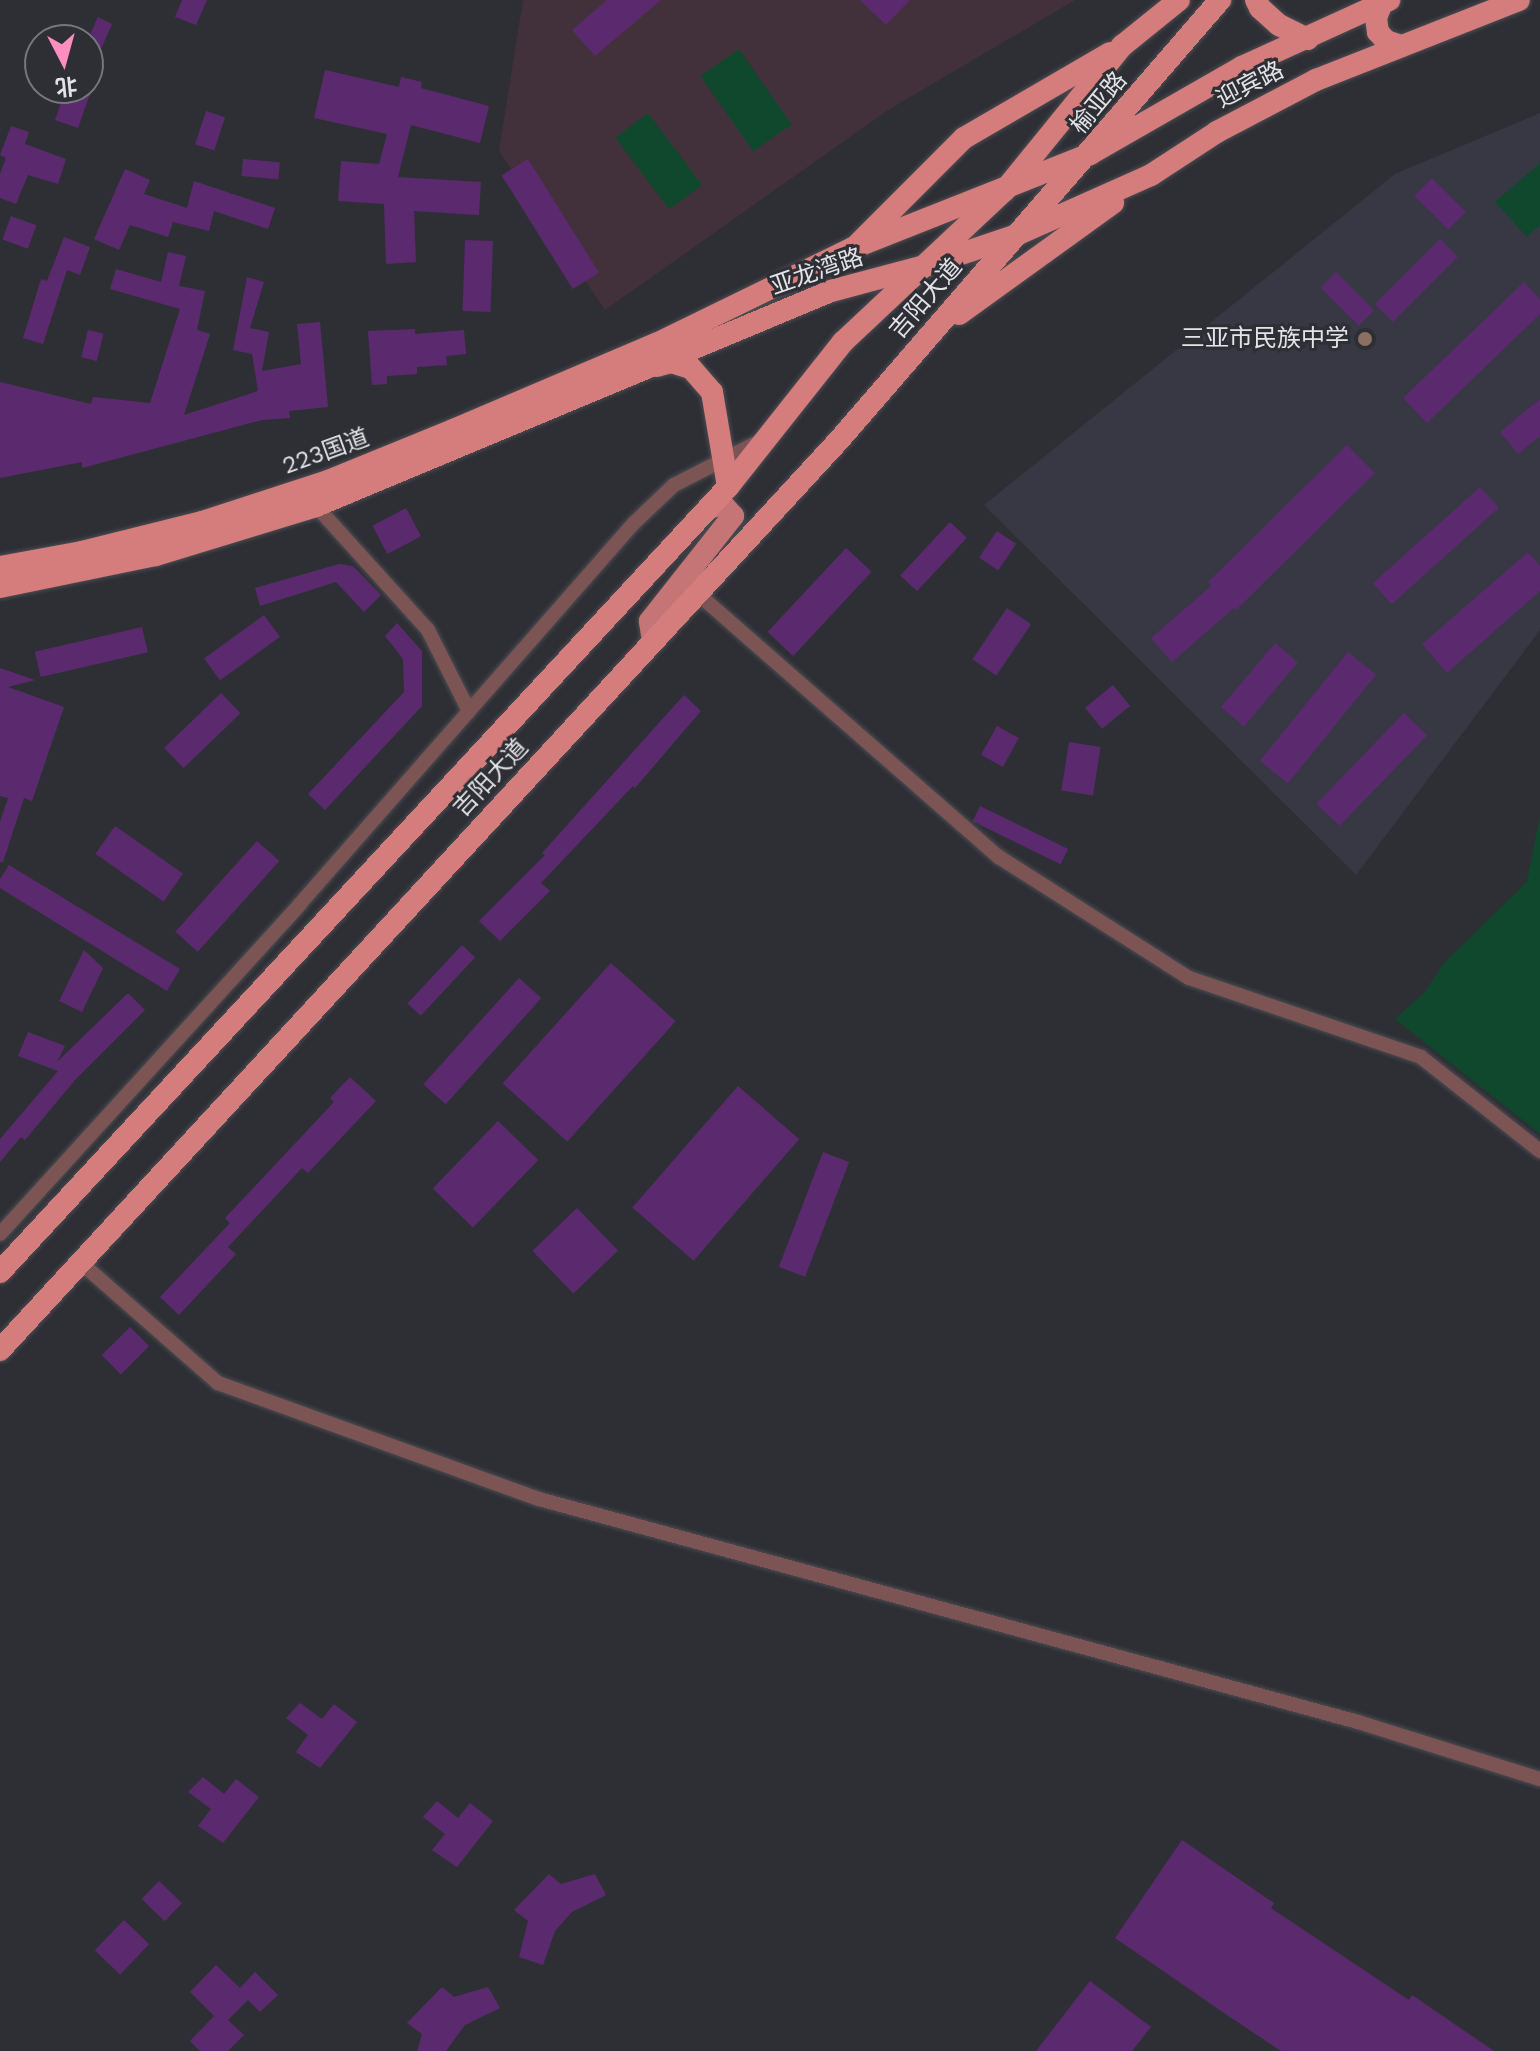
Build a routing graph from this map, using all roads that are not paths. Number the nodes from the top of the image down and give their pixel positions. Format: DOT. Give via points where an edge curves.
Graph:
graph roads {
  1 [pos="1179,0"];
  2 [pos="1220,0"];
  3 [pos="1256,0"];
  4 [pos="1519,0"];
  5 [pos="1385,1"];
  6 [pos="1308,39"];
  7 [pos="1122,46"];
  8 [pos="1401,46"];
  9 [pos="1090,154"];
  10 [pos="1151,175"];
  11 [pos="1005,190"];
  12 [pos="1014,236"];
  13 [pos="853,248"];
  14 [pos="928,265"];
  15 [pos="929,335"];
  16 [pos="656,344"];
  17 [pos="640,370"];
  18 [pos="766,439"];
  19 [pos="724,459"];
  20 [pos="728,487"];
  21 [pos="316,506"];
  22 [pos="710,507"];
  23 [pos="0,567"];
  24 [pos="0,587"];
  25 [pos="697,593"];
  26 [pos="653,641"];
  27 [pos="469,711"];
  28 [pos="1540,1151"];
  29 [pos="0,1234"];
  30 [pos="79,1261"];
  31 [pos="0,1272"];
  32 [pos="0,1350"];
  33 [pos="1540,1779"];
  1 -- 7 [label="highway, 榆亚路"];
  2 -- 9 [label="highway, 榆亚路"];
  3 -- 6 [label="highway" via="1279,25"];
  4 -- 8 [label="highway, 迎宾路"];
  5 -- 6 [label="highway, 迎宾路"];
  5 -- 8 [label="highway" via="1376,18 1378,32"];
  6 -- 9 [label="highway, 迎宾路" via="1242,67"];
  7 -- 11 [label="highway, 榆亚路"];
  7 -- 13 [label="highway" via="964,138"];
  8 -- 10 [label="highway, 迎宾路" via="1316,80 1217,132"];
  9 -- 11 [label="highway, 迎宾路"];
  9 -- 12 [label="highway, 榆亚路"];
  10 -- 12 [label="highway, 迎宾路"];
  10 -- 15 [label="highway"];
  11 -- 13 [label="highway, 亚龙湾路"];
  11 -- 14 [label="highway, 吉阳大道"];
  12 -- 14 [label="highway, 亚龙湾路"];
  12 -- 15 [label="highway, 吉阳大道"];
  13 -- 16 [label="highway, 亚龙湾路"];
  14 -- 17 [label="highway, 亚龙湾路" via="831,291"];
  14 -- 18 [label="highway, 吉阳大道" via="843,342"];
  15 -- 25 [label="highway, 吉阳大道"];
  16 -- 23 [label="highway, 223国道" via="328,481 202,522"];
  17 -- 19 [label="highway" via="671,362 691,368 712,392"];
  17 -- 21 [label="highway, 223国道"];
  18 -- 19 [label="street"];
  18 -- 20 [label="highway, 吉阳大道"];
  19 -- 20 [label="highway"];
  19 -- 27 [label="street" via="674,485 633,524"];
  20 -- 22 [label="highway, 吉阳大道"];
  21 -- 24 [label="highway, 223国道" via="156,555"];
  21 -- 27 [label="street" via="428,630"];
  22 -- 26 [label="main road" via="723,505 733,516 650,621"];
  22 -- 31 [label="highway, 吉阳大道"];
  25 -- 26 [label="highway, 吉阳大道"];
  25 -- 28 [label="street" via="999,857 1189,978 1421,1057"];
  26 -- 30 [label="highway, 吉阳大道"];
  27 -- 29 [label="street"];
  30 -- 32 [label="highway, 吉阳大道"];
  30 -- 33 [label="street" via="218,1383 539,1499 1358,1722"];
}
